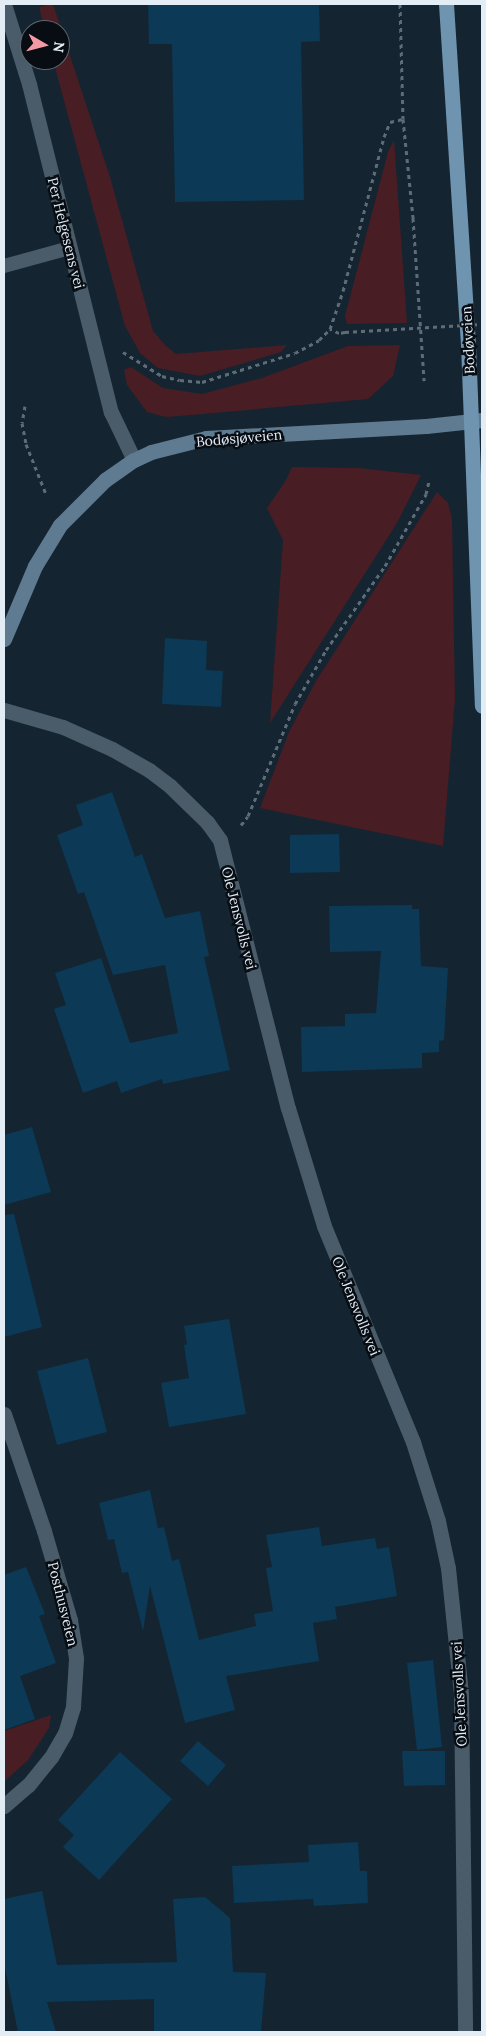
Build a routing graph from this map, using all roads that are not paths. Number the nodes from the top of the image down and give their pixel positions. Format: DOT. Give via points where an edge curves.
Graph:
graph roads {
  1 [pos="4,4"];
  2 [pos="446,4"];
  3 [pos="70,248"];
  4 [pos="4,266"];
  5 [pos="477,421"];
  6 [pos="134,460"];
  7 [pos="4,639"];
  8 [pos="482,706"];
  9 [pos="4,710"];
  10 [pos="4,1414"];
  11 [pos="4,1806"];
  12 [pos="465,2032"];
  1 -- 3 [label="street, Per Helgesens vei" via="29,84"];
  2 -- 5 [label="main road, Bodøveien" via="468,344"];
  3 -- 4 [label="lane"];
  3 -- 6 [label="street, Per Helgesens vei" via="111,412"];
  5 -- 6 [label="street, Bodøsjøveien" via="206,438 151,452"];
  5 -- 8 [label="main road, Bodøveien"];
  6 -- 7 [label="street, Bodøsjøveien" via="105,480 60,525 35,566"];
  9 -- 12 [label="street, Ole Jensvolls vei" via="63,727 142,766 170,786 207,822 220,840 286,1099 324,1226 413,1442 438,1521 448,1568 461,1694"];
  10 -- 11 [label="street, Posthusveien" via="44,1531 70,1620 76,1659 73,1707 65,1734 28,1785"];
}
